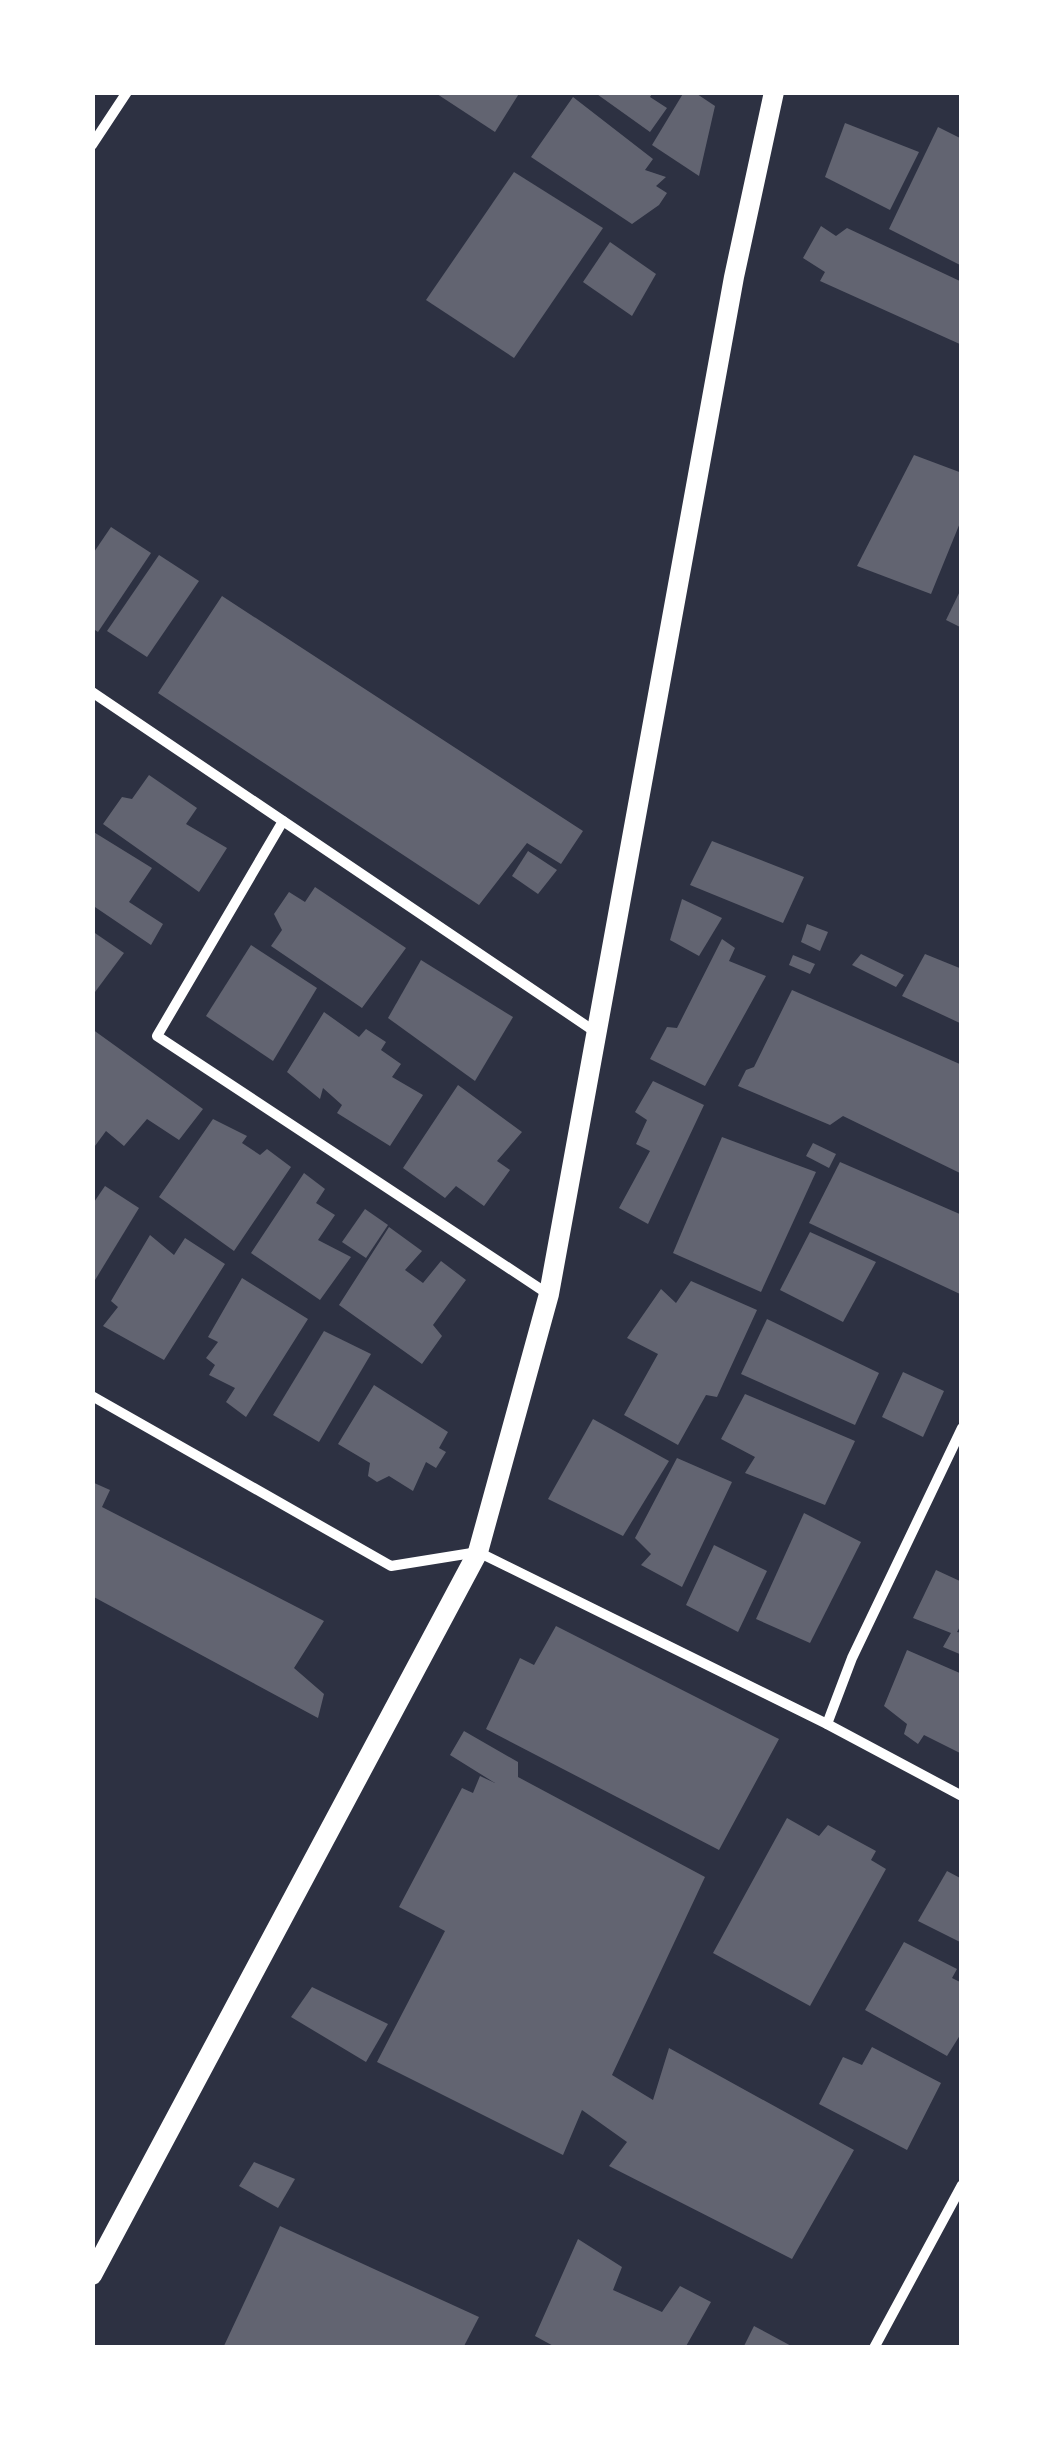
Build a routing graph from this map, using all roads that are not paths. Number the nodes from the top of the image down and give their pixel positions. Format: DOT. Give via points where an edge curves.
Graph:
graph roads {
  1 [pos="128,92"];
  2 [pos="774,92"];
  3 [pos="92,145"];
  4 [pos="92,692"];
  5 [pos="283,821"];
  6 [pos="598,1034"];
  7 [pos="549,1294"];
  8 [pos="92,1396"];
  9 [pos="962,1428"];
  10 [pos="478,1552"];
  11 [pos="828,1724"];
  12 [pos="962,1796"];
  13 [pos="962,2186"];
  14 [pos="92,2275"];
  15 [pos="874,2348"];
  1 -- 3 [label="street"];
  2 -- 6 [label="main road" via="734,277"];
  4 -- 5 [label="street"];
  5 -- 6 [label="street"];
  5 -- 7 [label="street" via="157,1036"];
  6 -- 7 [label="main road"];
  7 -- 10 [label="main road"];
  8 -- 10 [label="street" via="391,1566"];
  9 -- 11 [label="street" via="852,1658"];
  10 -- 11 [label="street"];
  10 -- 14 [label="main road"];
  11 -- 12 [label="street"];
  13 -- 15 [label="street"];
}
